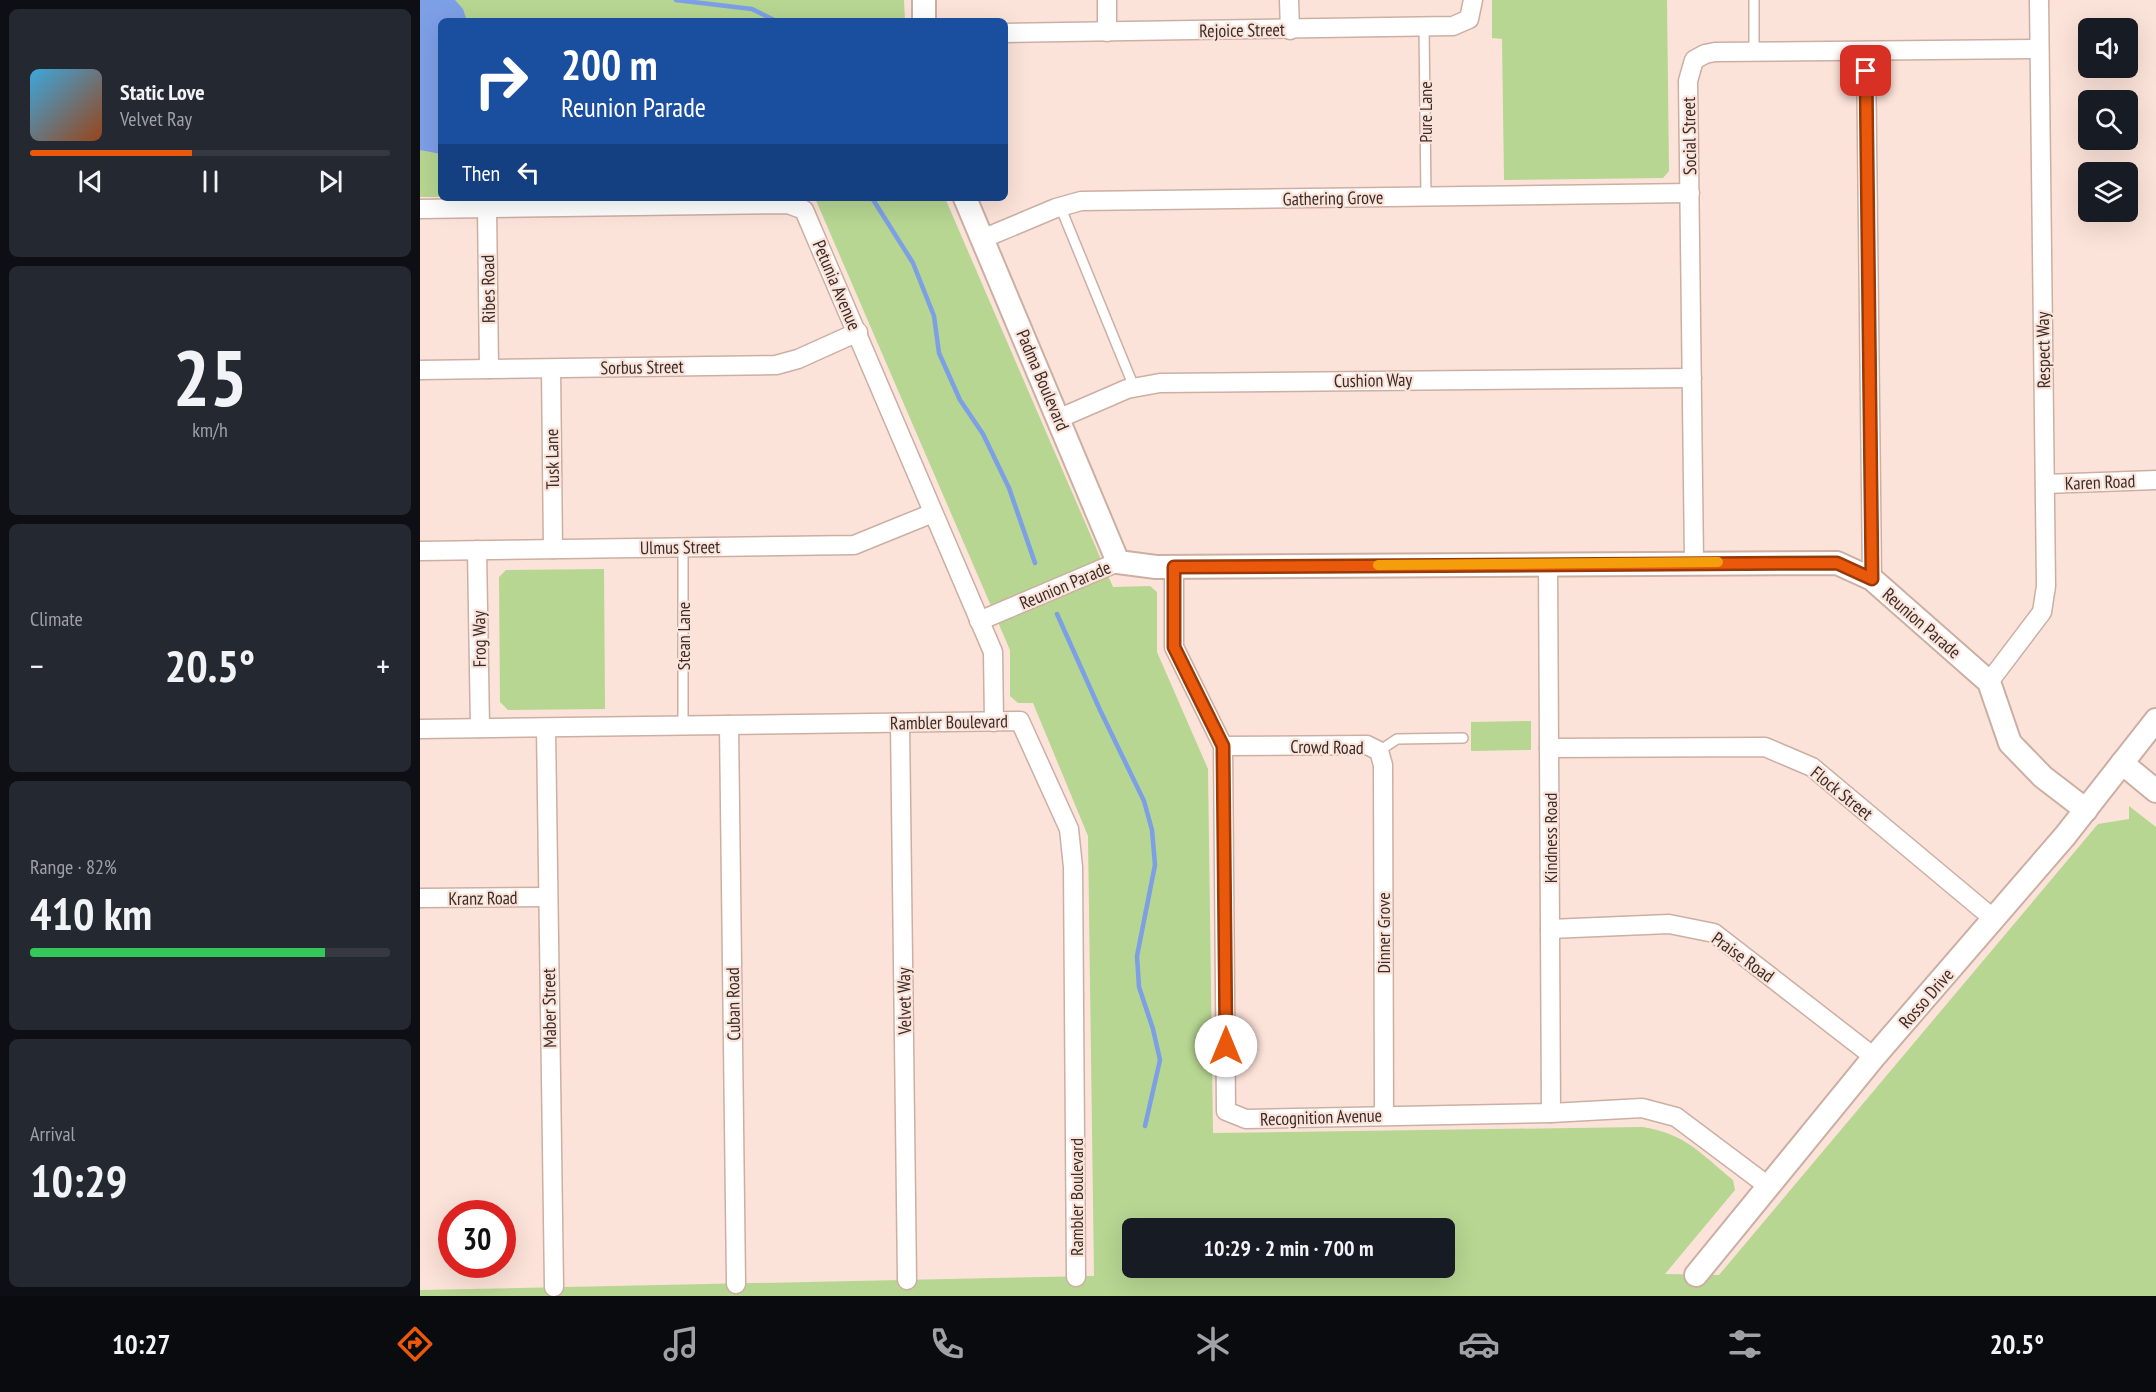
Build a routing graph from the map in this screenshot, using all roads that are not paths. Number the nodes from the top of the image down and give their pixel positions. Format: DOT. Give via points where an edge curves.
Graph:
graph roads {
  1 [pos="924,0"];
  2 [pos="1107,0"];
  3 [pos="1289,0"];
  4 [pos="1754,0"];
  5 [pos="2039,0"];
  6 [pos="1473,6"];
  7 [pos="924,18"];
  8 [pos="1424,26"];
  9 [pos="1290,30"];
  10 [pos="1107,32"];
  11 [pos="1008,33"];
  12 [pos="2039,48"];
  13 [pos="1866,51"];
  14 [pos="1754,52"];
  15 [pos="1690,193"];
  16 [pos="1426,198"];
  17 [pos="966,201"];
  18 [pos="1060,206"];
  19 [pos="487,208"];
  20 [pos="420,209"];
  21 [pos="982,239"];
  22 [pos="858,332"];
  23 [pos="489,369"];
  24 [pos="551,369"];
  25 [pos="420,370"];
  26 [pos="1692,378"];
  27 [pos="1134,387"];
  28 [pos="1060,418"];
  29 [pos="2156,480"];
  30 [pos="2045,484"];
  31 [pos="933,513"];
  32 [pos="683,547"];
  33 [pos="553,549"];
  34 [pos="477,550"];
  35 [pos="420,551"];
  36 [pos="1118,562"];
  37 [pos="1694,562"];
  38 [pos="1548,563"];
  39 [pos="1174,567"];
  40 [pos="1872,579"];
  41 [pos="980,621"];
  42 [pos="1989,682"];
  43 [pos="2156,720"];
  44 [pos="994,722"];
  45 [pos="900,723"];
  46 [pos="683,725"];
  47 [pos="729,725"];
  48 [pos="480,728"];
  49 [pos="546,728"];
  50 [pos="420,729"];
  51 [pos="1463,738"];
  52 [pos="1223,746"];
  53 [pos="1549,748"];
  54 [pos="1379,751"];
  55 [pos="2122,763"];
  56 [pos="2156,791"];
  57 [pos="2086,810"];
  58 [pos="547,897"];
  59 [pos="420,898"];
  60 [pos="1995,920"];
  61 [pos="1550,929"];
  62 [pos="1874,1057"];
  63 [pos="1551,1113"];
  64 [pos="1384,1115"];
  65 [pos="1768,1186"];
  66 [pos="1696,1275"];
  67 [pos="1076,1277"];
  68 [pos="907,1280"];
  69 [pos="736,1284"];
  70 [pos="554,1287"];
  1 -- 7 [label="street"];
  2 -- 10 [label="street"];
  3 -- 9 [label="street"];
  4 -- 14 [label="lane"];
  5 -- 12 [label="street, Respect Way"];
  6 -- 8 [label="street, Rejoice Street" via="1462,24"];
  8 -- 9 [label="street, Rejoice Street"];
  8 -- 16 [label="lane, Pure Lane"];
  9 -- 10 [label="street, Rejoice Street"];
  10 -- 11 [label="street, Rejoice Street"];
  12 -- 13 [label="street, Social Street"];
  12 -- 30 [label="street, Respect Way"];
  13 -- 14 [label="street, Social Street"];
  13 -- 40 [label="street"];
  14 -- 15 [label="street, Social Street" via="1704,54 1690,66"];
  15 -- 16 [label="street, Gathering Grove"];
  15 -- 26 [label="street, Social Street"];
  16 -- 18 [label="street, Gathering Grove" via="1093,201"];
  17 -- 21 [label="street, Padma Boulevard"];
  18 -- 21 [label="street, Gathering Grove"];
  18 -- 27 [label="lane"];
  19 -- 20 [label="street, Petunia Avenue"];
  19 -- 22 [label="street, Petunia Avenue" via="788,204 800,207"];
  19 -- 23 [label="street, Ribes Road"];
  21 -- 28 [label="street, Padma Boulevard"];
  22 -- 24 [label="street, Sorbus Street" via="776,365"];
  22 -- 31 [label="street, Petunia Avenue"];
  23 -- 24 [label="street, Sorbus Street"];
  23 -- 25 [label="street, Sorbus Street"];
  24 -- 33 [label="street, Tusk Lane"];
  26 -- 27 [label="street, Cushion Way" via="1207,382"];
  26 -- 37 [label="street, Social Street"];
  27 -- 28 [label="street, Cushion Way"];
  28 -- 36 [label="street, Padma Boulevard"];
  29 -- 30 [label="street, Karen Road"];
  30 -- 42 [label="street, Respect Way" via="2046,586 2042,612"];
  31 -- 32 [label="street, Ulmus Street" via="854,545"];
  31 -- 41 [label="street, Petunia Avenue"];
  32 -- 33 [label="street, Ulmus Street"];
  32 -- 46 [label="lane, Stean Lane"];
  33 -- 34 [label="street, Ulmus Street"];
  34 -- 35 [label="street, Ulmus Street"];
  34 -- 48 [label="street, Frog Way"];
  36 -- 39 [label="street, Reunion Parade"];
  36 -- 41 [label="street, Reunion Parade"];
  37 -- 38 [label="street, Reunion Parade"];
  37 -- 40 [label="street, Reunion Parade" via="1837,563"];
  38 -- 39 [label="street, Reunion Parade"];
  38 -- 53 [label="street, Kindness Road"];
  39 -- 52 [label="street, Recognition Avenue" via="1174,647"];
  40 -- 42 [label="street, Reunion Parade"];
  41 -- 44 [label="street, Petunia Avenue" via="993,652"];
  42 -- 57 [label="street, Reunion Parade" via="2010,743 2043,777"];
  43 -- 55 [label="street, Rosso Drive"];
  44 -- 45 [label="street, Rambler Boulevard"];
  44 -- 67 [label="street, Rambler Boulevard" via="1020,721 1069,829 1073,867"];
  45 -- 47 [label="street, Rambler Boulevard"];
  45 -- 68 [label="street, Velvet Way"];
  46 -- 47 [label="street, Rambler Boulevard"];
  46 -- 49 [label="street, Rambler Boulevard"];
  47 -- 69 [label="street, Cuban Road"];
  48 -- 49 [label="street, Rambler Boulevard"];
  48 -- 50 [label="street, Rambler Boulevard"];
  49 -- 58 [label="street, Maber Street"];
  51 -- 54 [label="lane, Crowd Road" via="1397,739"];
  52 -- 54 [label="street, Crowd Road" via="1367,745"];
  52 -- 64 [label="street, Recognition Avenue" via="1226,1112 1246,1119"];
  53 -- 60 [label="street, Flock Street" via="1765,747 1812,767"];
  53 -- 61 [label="street, Kindness Road"];
  54 -- 64 [label="street, Dinner Grove" via="1383,765"];
  55 -- 56 [label="street"];
  55 -- 57 [label="street, Rosso Drive"];
  57 -- 60 [label="street, Rosso Drive"];
  58 -- 59 [label="street, Kranz Road"];
  58 -- 70 [label="street, Maber Street"];
  60 -- 62 [label="street, Rosso Drive"];
  61 -- 62 [label="street, Praise Road" via="1669,924 1714,933"];
  61 -- 63 [label="street, Kindness Road"];
  62 -- 65 [label="street, Rosso Drive"];
  63 -- 64 [label="street, Recognition Avenue"];
  63 -- 65 [label="street, Recognition Avenue" via="1642,1108 1676,1117"];
  65 -- 66 [label="street, Rosso Drive"];
}
